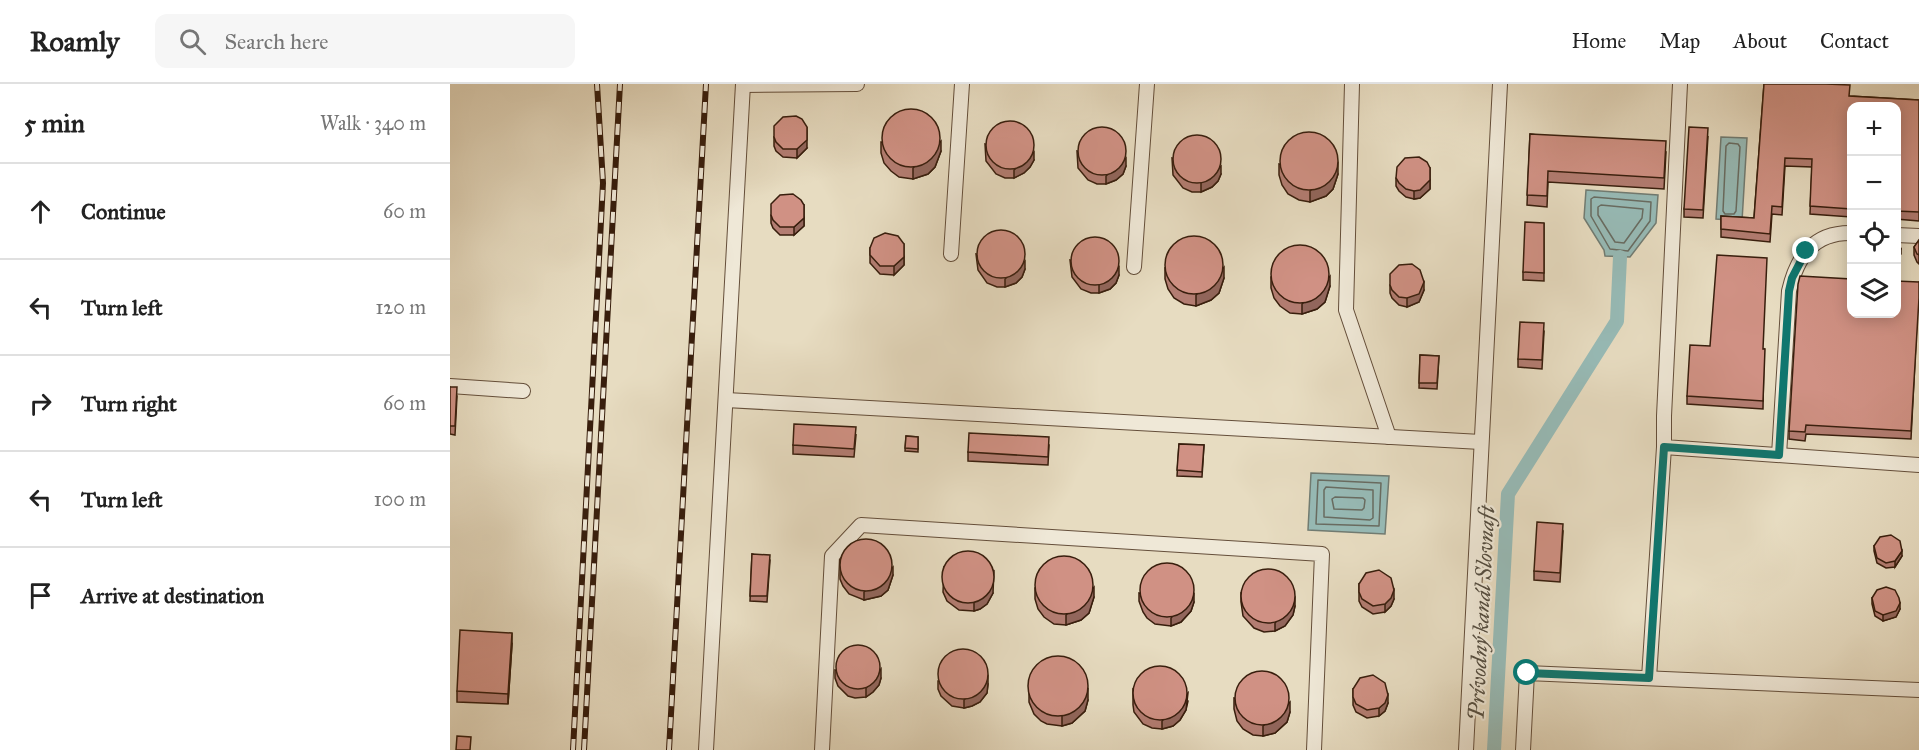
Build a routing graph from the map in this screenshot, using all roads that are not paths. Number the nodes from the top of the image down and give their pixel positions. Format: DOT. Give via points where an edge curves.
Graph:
graph roads {
  1 [pos="857,84"];
  2 [pos="962,84"];
  3 [pos="1147,84"];
  4 [pos="1352,84"];
  5 [pos="1500,84"];
  6 [pos="1680,84"];
  7 [pos="743,85"];
  8 [pos="1847,234"];
  9 [pos="1901,236"];
  10 [pos="1919,236"];
  11 [pos="951,255"];
  12 [pos="1134,267"];
  13 [pos="450,386"];
  14 [pos="523,391"];
  15 [pos="726,400"];
  16 [pos="1389,437"];
  17 [pos="1481,442"];
  18 [pos="1664,447"];
  19 [pos="1779,455"];
  20 [pos="1919,465"];
  21 [pos="1649,678"];
  22 [pos="1919,690"];
  23 [pos="706,750"];
  24 [pos="822,750"];
  25 [pos="1314,750"];
  26 [pos="1466,750"];
  27 [pos="1523,750"];
  1 -- 7 [label="lane"];
  2 -- 11 [label="lane"];
  3 -- 12 [label="lane"];
  4 -- 16 [label="lane" via="1346,309"];
  5 -- 17 [label="lane"];
  6 -- 18 [label="lane"];
  7 -- 15 [label="lane"];
  8 -- 19 [label="lane" via="1828,236 1806,251 1792,278"];
  9 -- 10 [label="lane"];
  13 -- 14 [label="lane"];
  15 -- 16 [label="lane"];
  15 -- 23 [label="lane"];
  16 -- 17 [label="lane"];
  17 -- 26 [label="lane"];
  18 -- 19 [label="lane"];
  18 -- 21 [label="lane"];
  19 -- 20 [label="lane"];
  21 -- 22 [label="lane"];
  21 -- 27 [label="lane" via="1527,673"];
  24 -- 25 [label="lane" via="832,556 861,525 1322,554"];
}
